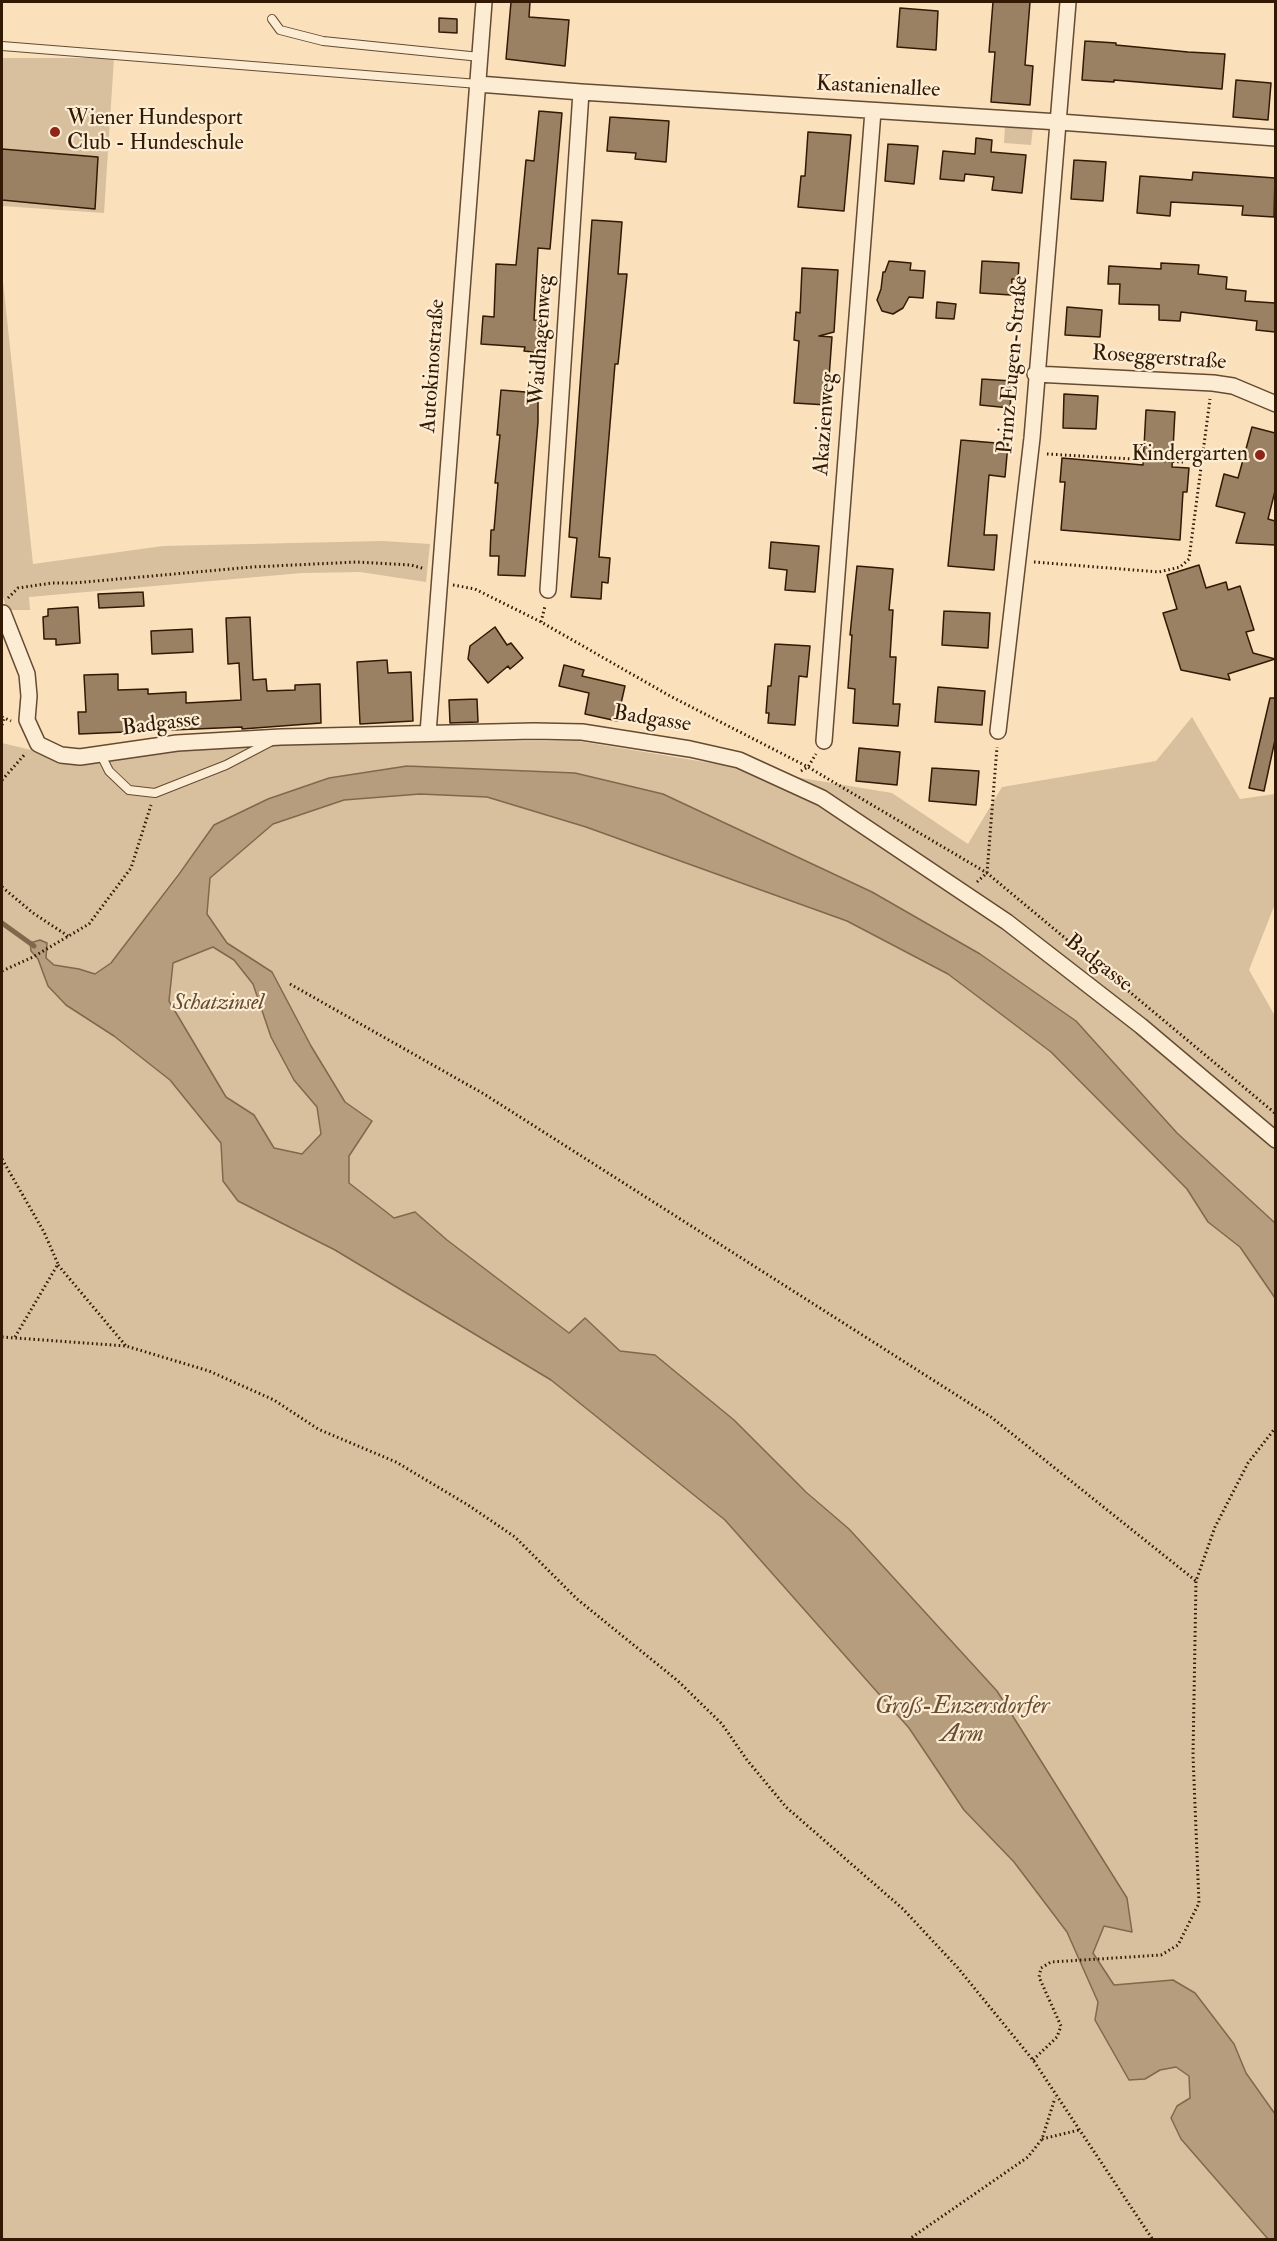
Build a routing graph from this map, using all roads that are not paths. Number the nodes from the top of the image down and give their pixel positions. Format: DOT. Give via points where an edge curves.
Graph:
graph roads {
  1 [pos="484,2"];
  2 [pos="1068,2"];
  3 [pos="272,19"];
  4 [pos="2,46"];
  5 [pos="480,57"];
  6 [pos="478,84"];
  7 [pos="581,92"];
  8 [pos="873,111"];
  9 [pos="1059,122"];
  10 [pos="1275,138"];
  11 [pos="1035,374"];
  12 [pos="1275,404"];
  13 [pos="548,590"];
  14 [pos="3,613"];
  15 [pos="998,731"];
  16 [pos="428,733"];
  17 [pos="281,737"];
  18 [pos="824,741"];
  19 [pos="101,755"];
  20 [pos="1275,1140"];
  1 -- 5 [label="street, Autokinostraße"];
  2 -- 9 [label="street, Prinz Eugen-Straße"];
  3 -- 5 [label="lane" via="279,30 323,41"];
  4 -- 6 [label="lane"];
  5 -- 6 [label="street, Autokinostraße"];
  6 -- 7 [label="street, Kastanienallee"];
  6 -- 16 [label="street, Autokinostraße"];
  7 -- 8 [label="street, Kastanienallee"];
  7 -- 13 [label="street, Waidhagenweg"];
  8 -- 9 [label="street, Kastanienallee"];
  8 -- 18 [label="street, Akazienweg"];
  9 -- 10 [label="street, Kastanienallee"];
  9 -- 11 [label="street, Prinz Eugen-Straße"];
  11 -- 12 [label="street, Roseggerstraße" via="1213,383 1233,386"];
  11 -- 15 [label="street, Prinz Eugen-Straße" via="1030,453"];
  14 -- 19 [label="street, Badgasse" via="27,674 27,720 38,744 61,755"];
  16 -- 17 [label="street, Badgasse"];
  16 -- 20 [label="street, Badgasse" via="582,732 739,760 783,779 822,798 1006,922 1141,1026"];
  17 -- 19 [label="street, Badgasse" via="177,743"];
  17 -- 19 [label="lane" via="226,765 155,793 129,790 109,771"];
}
